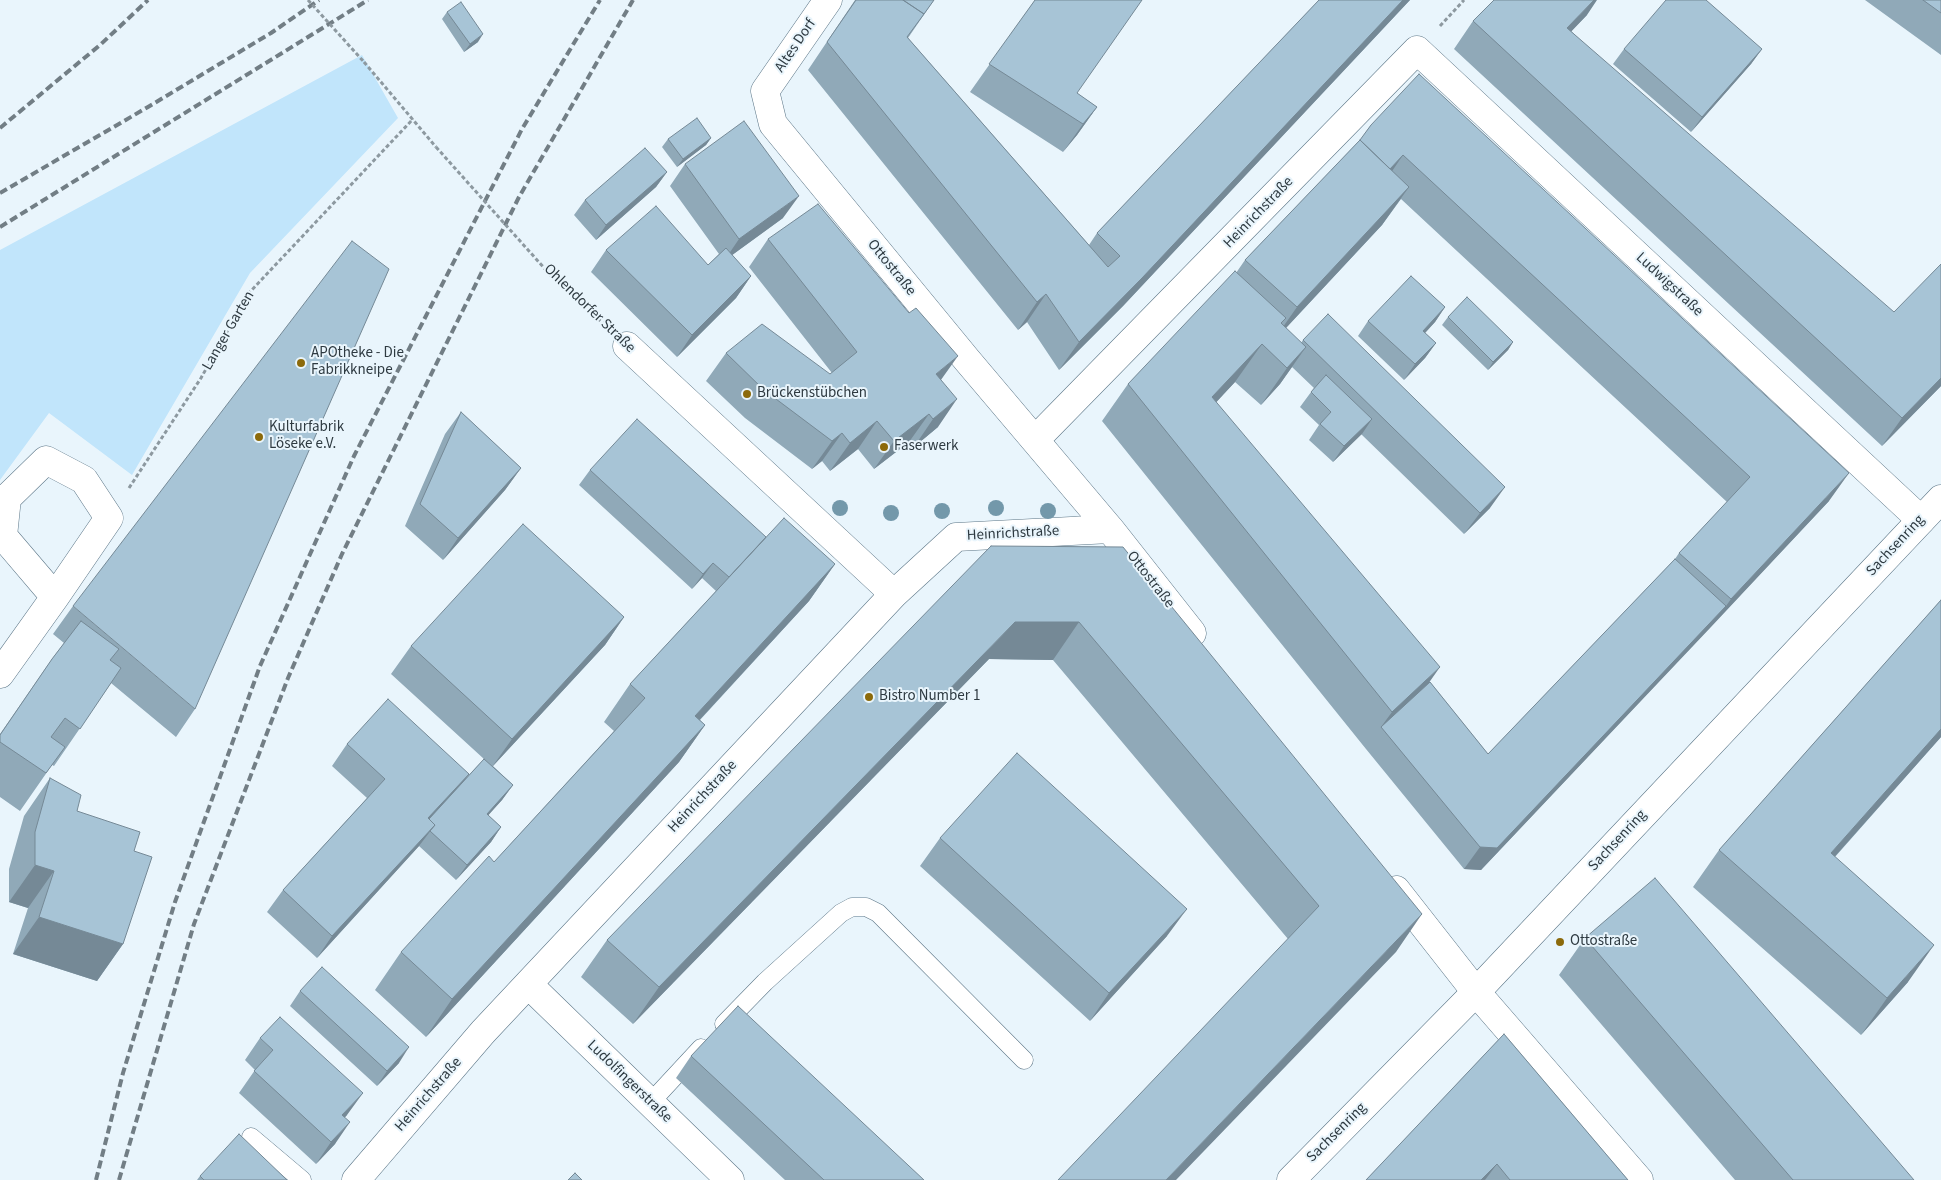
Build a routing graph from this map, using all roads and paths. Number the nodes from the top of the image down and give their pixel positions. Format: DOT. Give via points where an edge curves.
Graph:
graph roads {
  1 [pos="308,0"];
  2 [pos="828,0"];
  3 [pos="1418,50"];
  4 [pos="765,91"];
  5 [pos="413,118"];
  6 [pos="627,346"];
  7 [pos="1036,440"];
  8 [pos="1941,499"];
  9 [pos="109,518"];
  10 [pos="1921,520"];
  11 [pos="1110,529"];
  12 [pos="894,594"];
  13 [pos="55,597"];
  14 [pos="1210,655"];
  15 [pos="0,674"];
  16 [pos="1383,874"];
  17 [pos="528,985"];
  18 [pos="1476,992"];
  19 [pos="1024,1060"];
  20 [pos="650,1103"];
  21 [pos="252,1137"];
  22 [pos="302,1180"];
  23 [pos="356,1180"];
  24 [pos="730,1180"];
  25 [pos="1291,1180"];
  26 [pos="1639,1180"];
  1 -- 5 [label="path, Ohlendorfer Straße, bridge"];
  2 -- 4 [label="street, Altes Dorf"];
  3 -- 7 [label="street, Heinrichstraße"];
  3 -- 10 [label="street, Ludwigstraße"];
  4 -- 7 [label="street, Ottostraße" via="773,124 966,360"];
  5 -- 6 [label="path, Ohlendorfer Straße, bridge" via="554,279"];
  5 -- 9 [label="path, Langer Garten" via="248,294 201,378"];
  6 -- 12 [label="street, Ohlendorfer Straße"];
  7 -- 11 [label="street, Ottostraße"];
  8 -- 10 [label="street, Sachsenring"];
  9 -- 13 [label="street"];
  9 -- 13 [label="street" via="84,480 46,460 7,498 3,536"];
  10 -- 18 [label="street, Sachsenring"];
  11 -- 12 [label="street, Heinrichstraße" via="956,537"];
  11 -- 14 [label="street, Ottostraße"];
  12 -- 17 [label="street, Heinrichstraße"];
  13 -- 15 [label="street"];
  16 -- 18 [label="street"];
  17 -- 20 [label="street, Ludolfingerstraße"];
  17 -- 23 [label="street, Heinrichstraße" via="467,1050"];
  18 -- 25 [label="street, Sachsenring"];
  18 -- 26 [label="street"];
  19 -- 20 [label="lane" via="878,913 866,907 852,907 840,913 765,982"];
  20 -- 24 [label="street, Ludolfingerstraße"];
  21 -- 22 [label="lane"];
}
